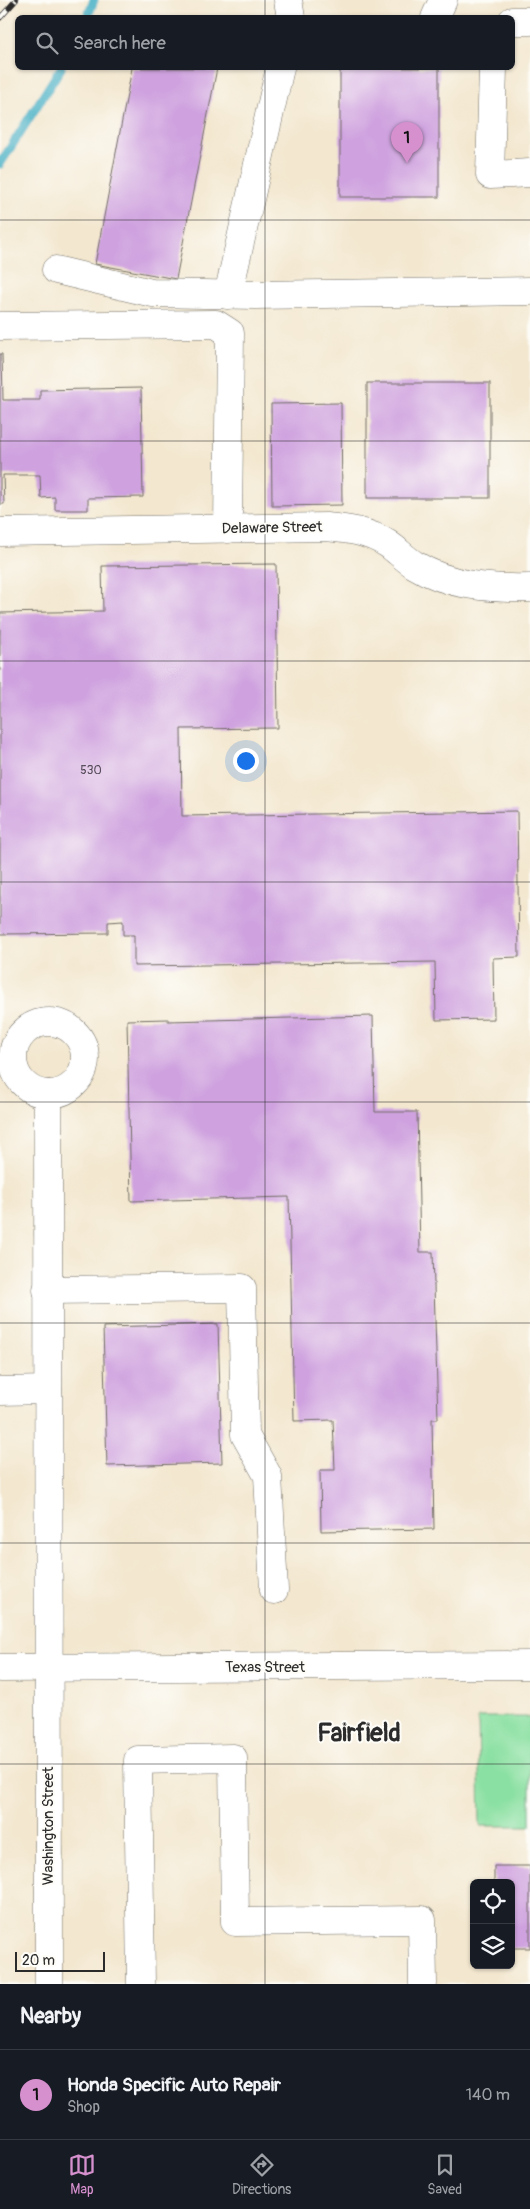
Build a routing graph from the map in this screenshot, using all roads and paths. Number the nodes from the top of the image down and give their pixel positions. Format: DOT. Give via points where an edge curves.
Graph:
graph roads {
  1 [pos="288,0"];
  2 [pos="443,0"];
  3 [pos="290,15"];
  4 [pos="436,15"];
  5 [pos="515,21"];
  6 [pos="530,21"];
  7 [pos="280,70"];
  8 [pos="493,70"];
  9 [pos="530,173"];
  10 [pos="56,270"];
  11 [pos="530,291"];
  12 [pos="228,295"];
  13 [pos="0,326"];
  14 [pos="228,529"];
  15 [pos="0,532"];
  16 [pos="530,588"];
  17 [pos="48,1094"];
  18 [pos="48,1290"];
  19 [pos="48,1390"];
  20 [pos="0,1391"];
  21 [pos="274,1590"];
  22 [pos="530,1665"];
  23 [pos="0,1668"];
  24 [pos="48,1668"];
  25 [pos="49,1984"];
  26 [pos="141,1984"];
  27 [pos="423,1984"];
  1 -- 3 [label="street"];
  2 -- 4 [label="street"];
  5 -- 6 [label="street"];
  7 -- 12 [label="street"];
  8 -- 9 [label="street" via="490,175"];
  10 -- 12 [label="street" via="152,293"];
  11 -- 12 [label="street"];
  13 -- 14 [label="street" via="216,324 230,333"];
  14 -- 15 [label="street, Delaware Street"];
  14 -- 16 [label="street, Delaware Street" via="326,527 360,531 388,544 415,566 448,580 490,589"];
  17 -- 18 [label="street, Washington Street"];
  18 -- 19 [label="street, Washington Street"];
  18 -- 21 [label="street" via="242,1288 245,1435 268,1476"];
  19 -- 20 [label="street"];
  19 -- 24 [label="street, Washington Street"];
  22 -- 24 [label="street, Texas Street"];
  23 -- 24 [label="street, Texas Street"];
  24 -- 25 [label="street, Washington Street"];
  26 -- 27 [label="street" via="138,1760 232,1758 235,1922 422,1920"];
}
